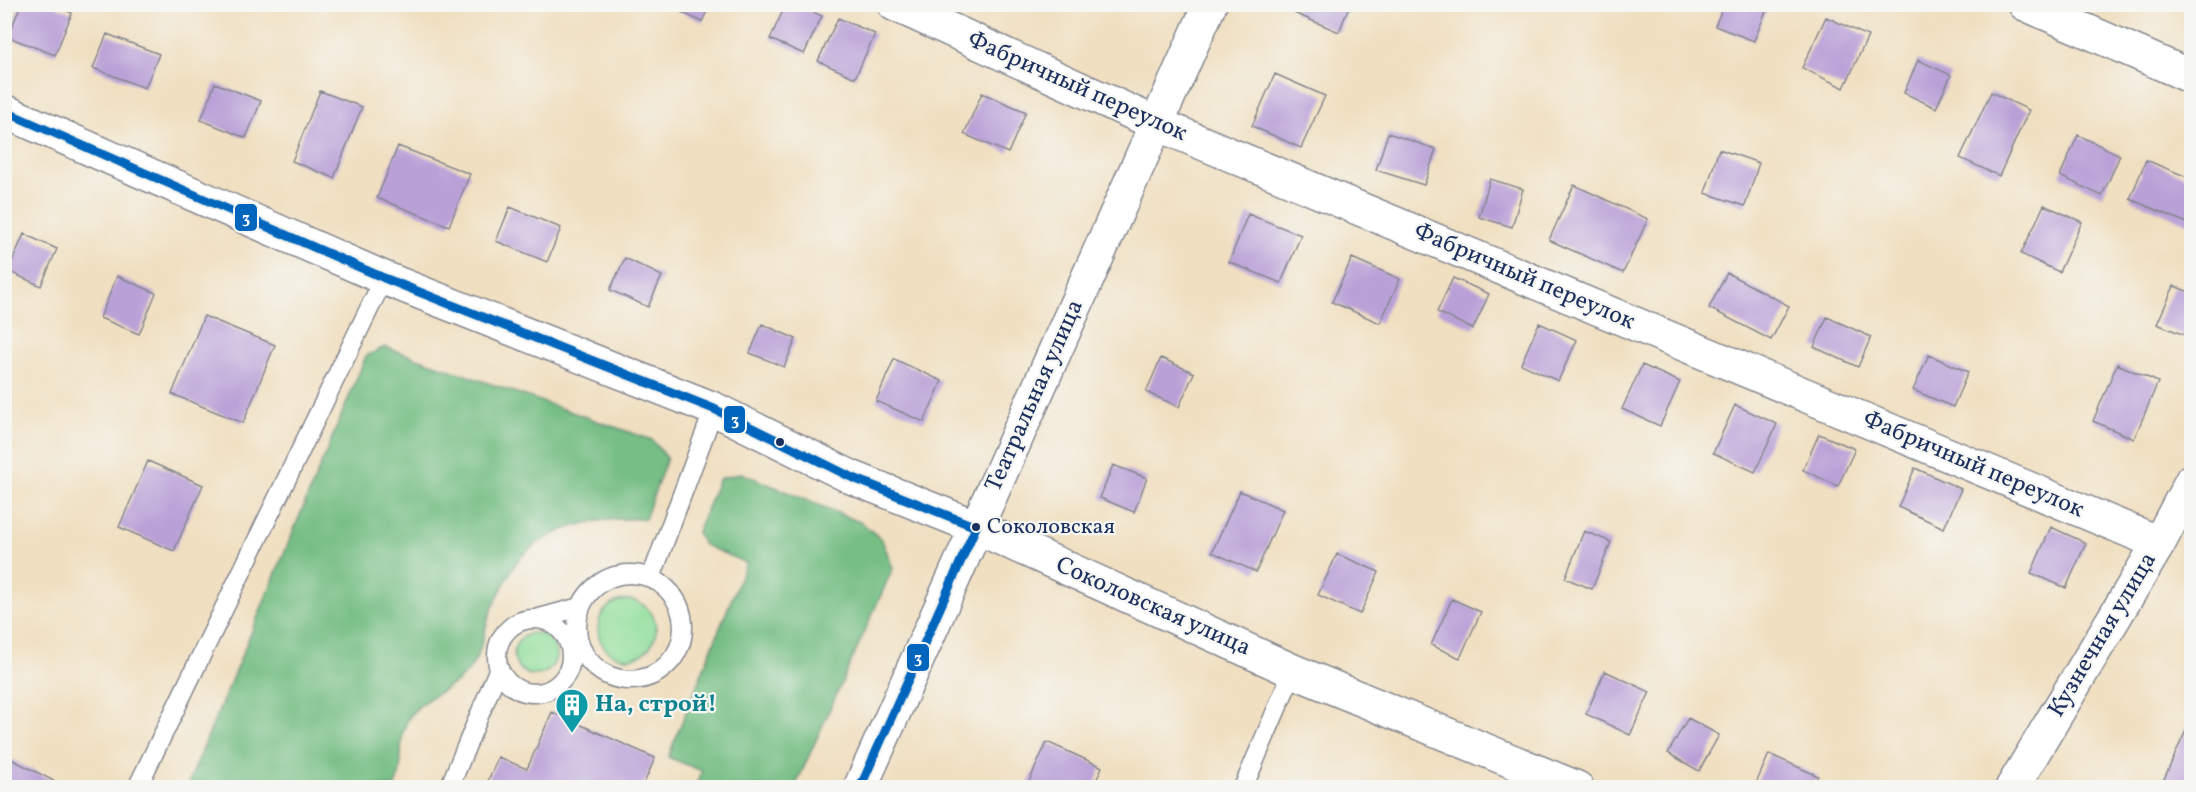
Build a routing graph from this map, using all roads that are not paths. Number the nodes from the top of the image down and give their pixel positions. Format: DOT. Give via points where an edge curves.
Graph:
graph roads {
  1 [pos="894,4"];
  2 [pos="1210,4"];
  3 [pos="2025,4"];
  4 [pos="2192,77"];
  5 [pos="4,111"];
  6 [pos="1157,124"];
  7 [pos="384,278"];
  8 [pos="714,409"];
  9 [pos="2192,480"];
  10 [pos="976,527"];
  11 [pos="2159,543"];
  12 [pos="651,578"];
  13 [pos="580,607"];
  14 [pos="536,619"];
  15 [pos="499,668"];
  16 [pos="1293,670"];
  17 [pos="137,788"];
  18 [pos="449,788"];
  19 [pos="860,788"];
  20 [pos="1243,788"];
  21 [pos="1577,788"];
  22 [pos="2012,788"];
  1 -- 6 [label="street, Фабричный переулок"];
  2 -- 6 [label="street, Театральная улица"];
  3 -- 4 [label="street"];
  5 -- 7 [label="street, Соколовская улица"];
  6 -- 10 [label="street, Театральная улица"];
  6 -- 11 [label="street, Фабричный переулок"];
  7 -- 8 [label="street, Соколовская улица"];
  7 -- 17 [label="lane"];
  8 -- 10 [label="street, Соколовская улица" via="851,477"];
  8 -- 12 [label="lane"];
  9 -- 11 [label="street, Кузнечная улица"];
  10 -- 16 [label="street, Соколовская улица"];
  10 -- 19 [label="street, Театральная улица"];
  11 -- 22 [label="street, Кузнечная улица"];
  12 -- 13 [label="lane" via="626,573 609,578 589,592"];
  12 -- 13 [label="lane" via="677,602 683,629 670,662 647,677 611,677 590,663 578,640"];
  13 -- 14 [label="lane"];
  14 -- 15 [label="lane" via="524,620 504,634 498,651"];
  14 -- 15 [label="lane" via="549,622 567,638 571,656 560,684 531,693 514,687"];
  15 -- 18 [label="lane"];
  16 -- 20 [label="lane"];
  16 -- 21 [label="street, Соколовская улица"];
}
